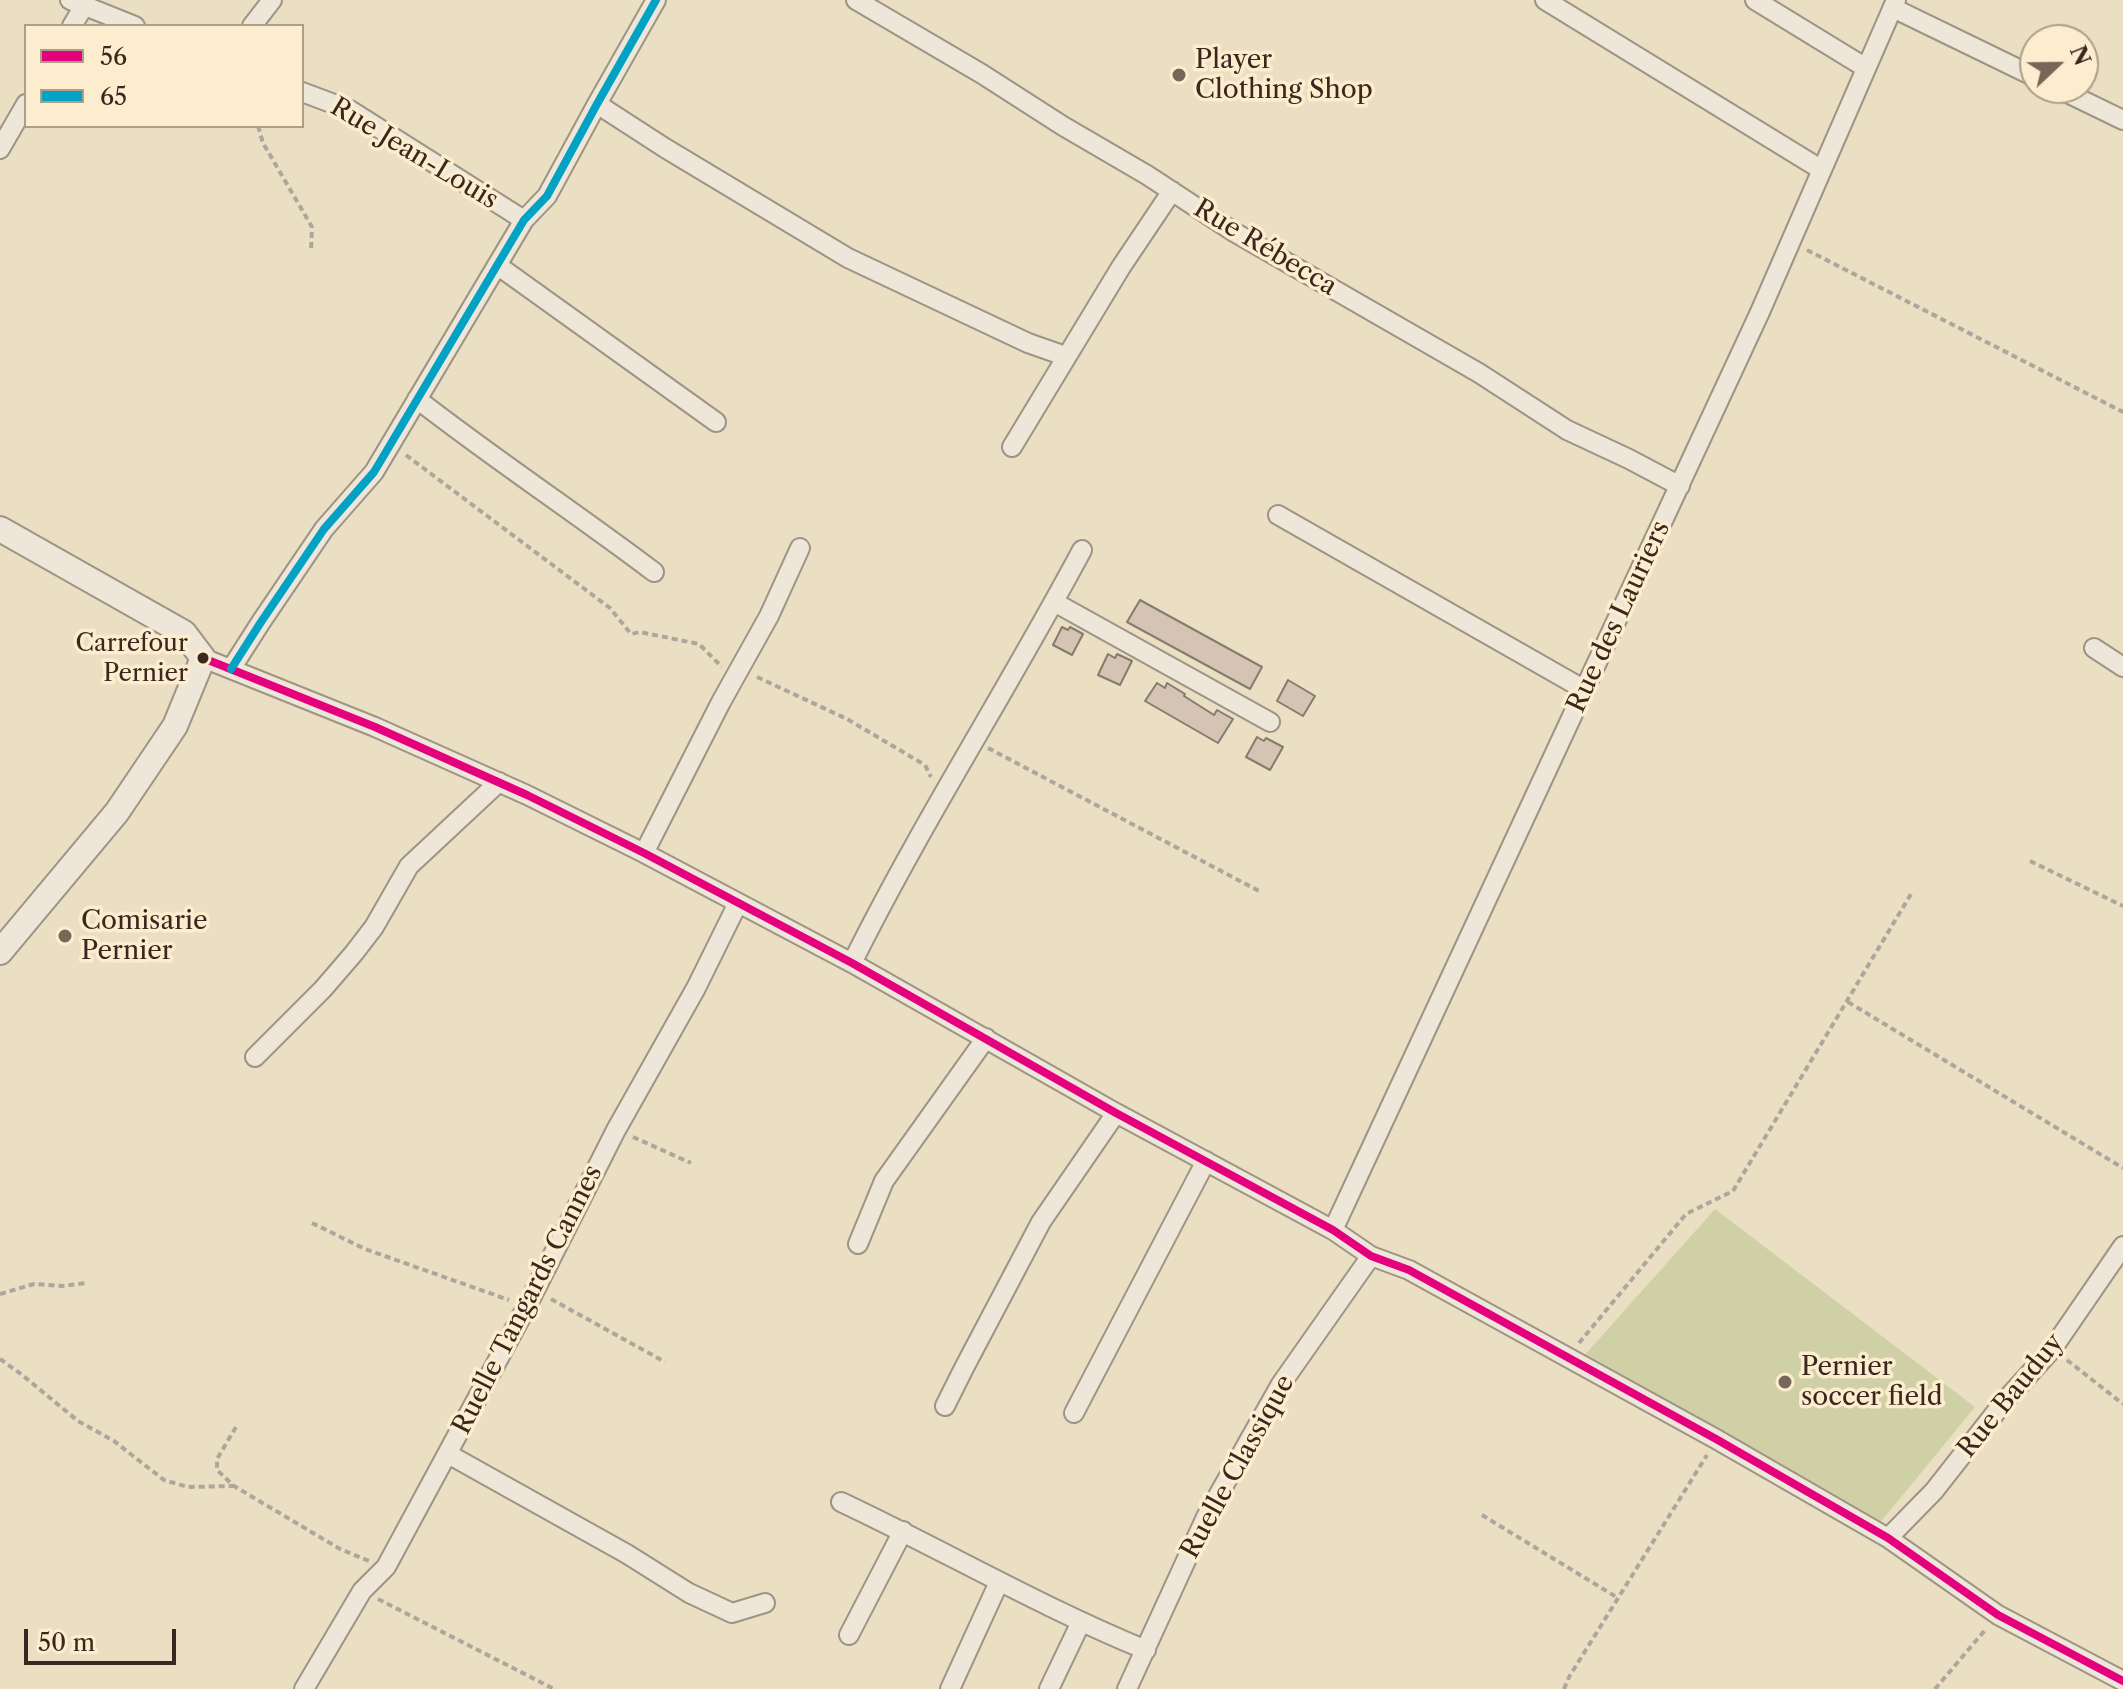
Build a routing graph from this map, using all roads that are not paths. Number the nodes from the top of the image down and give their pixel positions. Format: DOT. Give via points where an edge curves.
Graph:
graph roads {
  1 [pos="272,0"];
  2 [pos="656,0"];
  3 [pos="856,0"];
  4 [pos="1545,0"];
  5 [pos="1755,0"];
  6 [pos="77,3"];
  7 [pos="1894,4"];
  8 [pos="72,24"];
  9 [pos="130,24"];
  10 [pos="254,24"];
  11 [pos="1866,68"];
  12 [pos="2019,69"];
  13 [pos="304,93"];
  14 [pos="597,104"];
  15 [pos="2090,104"];
  16 [pos="24,107"];
  17 [pos="2123,120"];
  18 [pos="0,149"];
  19 [pos="1822,170"];
  20 [pos="1172,191"];
  21 [pos="524,220"];
  22 [pos="497,265"];
  23 [pos="1065,356"];
  24 [pos="417,399"];
  25 [pos="716,422"];
  26 [pos="1012,447"];
  27 [pos="1680,486"];
  28 [pos="1278,515"];
  29 [pos="0,529"];
  30 [pos="800,548"];
  31 [pos="1082,550"];
  32 [pos="654,572"];
  33 [pos="1054,602"];
  34 [pos="2094,648"];
  35 [pos="203,658"];
  36 [pos="2123,667"];
  37 [pos="231,669"];
  38 [pos="1585,690"];
  39 [pos="1270,722"];
  40 [pos="499,782"];
  41 [pos="644,853"];
  42 [pos="738,903"];
  43 [pos="0,952"];
  44 [pos="852,963"];
  45 [pos="986,1038"];
  46 [pos="255,1057"];
  47 [pos="1116,1113"];
  48 [pos="1206,1161"];
  49 [pos="1333,1230"];
  50 [pos="858,1244"];
  51 [pos="2123,1246"];
  52 [pos="1371,1256"];
  53 [pos="945,1406"];
  54 [pos="1074,1413"];
  55 [pos="448,1454"];
  56 [pos="841,1502"];
  57 [pos="903,1531"];
  58 [pos="1888,1538"];
  59 [pos="999,1582"];
  60 [pos="765,1603"];
  61 [pos="1081,1622"];
  62 [pos="849,1635"];
  63 [pos="1146,1650"];
  64 [pos="2123,1681"];
  65 [pos="304,1689"];
  66 [pos="950,1689"];
  67 [pos="1049,1689"];
  68 [pos="1127,1689"];
  1 -- 10 [label="street"];
  2 -- 14 [label="street"];
  3 -- 20 [label="street, Rue Rébecca"];
  4 -- 19 [label="street"];
  5 -- 11 [label="street"];
  6 -- 8 [label="street"];
  6 -- 9 [label="street"];
  7 -- 11 [label="street, Rue des Lauriers"];
  7 -- 12 [label="street"];
  11 -- 19 [label="street, Rue des Lauriers"];
  13 -- 21 [label="street, Rue Jean-Louis" via="350,110"];
  14 -- 21 [label="street" via="547,196"];
  14 -- 23 [label="street" via="848,258"];
  15 -- 17 [label="street"];
  16 -- 18 [label="street"];
  19 -- 27 [label="street, Rue des Lauriers"];
  20 -- 23 [label="street"];
  20 -- 27 [label="street, Rue Rébecca" via="1567,430"];
  21 -- 22 [label="street"];
  22 -- 24 [label="street"];
  22 -- 25 [label="street"];
  23 -- 26 [label="street"];
  24 -- 32 [label="street"];
  24 -- 37 [label="street" via="374,472 324,529"];
  27 -- 38 [label="street, Rue des Lauriers"];
  28 -- 38 [label="street"];
  29 -- 35 [label="street" via="184,633"];
  30 -- 41 [label="street"];
  31 -- 33 [label="street"];
  33 -- 39 [label="street"];
  33 -- 44 [label="street"];
  34 -- 36 [label="street"];
  35 -- 37 [label="street"];
  35 -- 43 [label="street" via="175,726 117,812"];
  37 -- 40 [label="street"];
  38 -- 49 [label="street, Rue des Lauriers"];
  40 -- 41 [label="street"];
  40 -- 46 [label="street" via="409,866 354,953"];
  41 -- 42 [label="street"];
  42 -- 44 [label="street"];
  42 -- 55 [label="street, Ruelle Tangards Cannes"];
  44 -- 45 [label="street"];
  45 -- 47 [label="street"];
  45 -- 50 [label="street" via="884,1181"];
  47 -- 48 [label="street"];
  47 -- 53 [label="street" via="1041,1222"];
  48 -- 49 [label="street"];
  48 -- 54 [label="street"];
  49 -- 52 [label="street"];
  51 -- 58 [label="street, Rue Bauduy" via="2053,1348"];
  52 -- 58 [label="street" via="1409,1270"];
  52 -- 63 [label="street, Ruelle Classique" via="1273,1398 1206,1517"];
  55 -- 60 [label="street" via="689,1593 732,1613"];
  55 -- 65 [label="street, Ruelle Tangards Cannes" via="386,1567 362,1591"];
  56 -- 57 [label="street"];
  57 -- 59 [label="street"];
  57 -- 62 [label="street"];
  58 -- 64 [label="street" via="1998,1615"];
  59 -- 61 [label="street"];
  59 -- 66 [label="street"];
  61 -- 63 [label="street"];
  61 -- 67 [label="street"];
  63 -- 68 [label="street, Ruelle Classique"];
}
